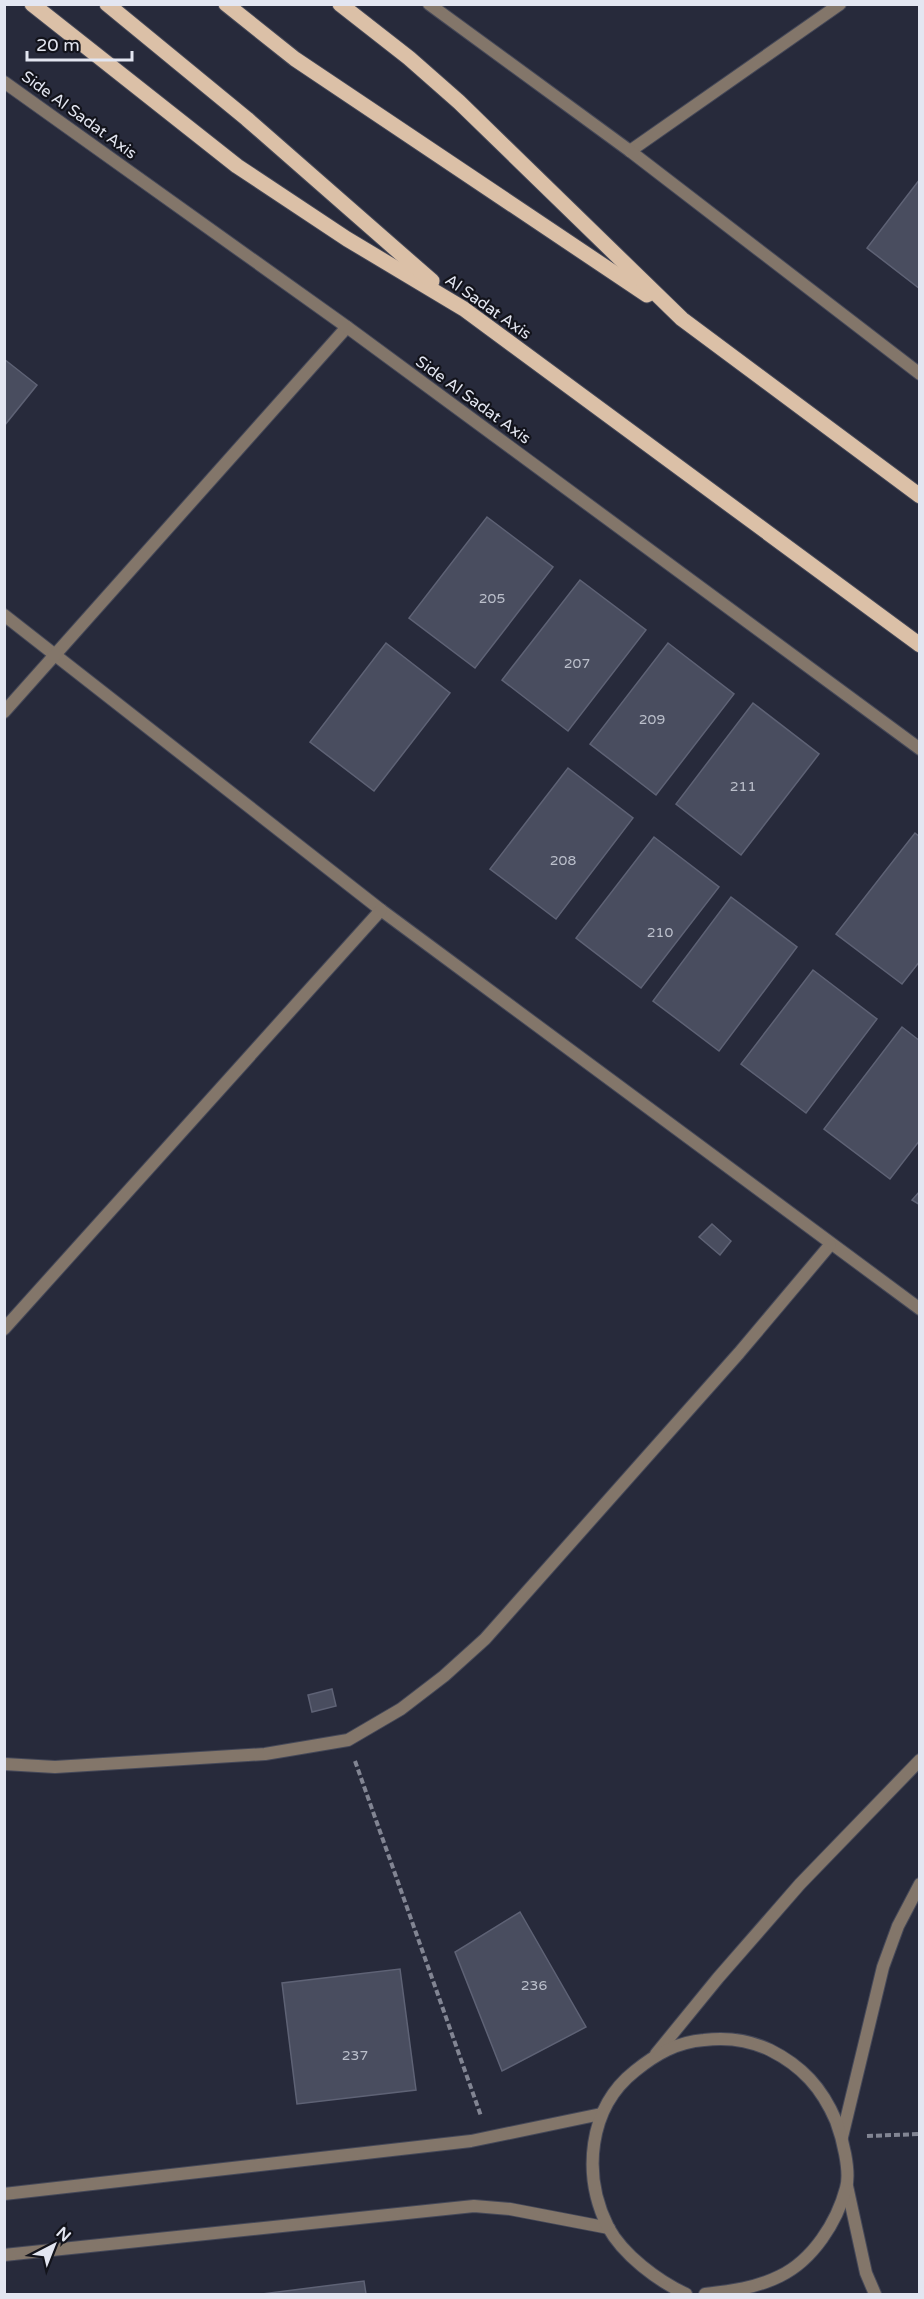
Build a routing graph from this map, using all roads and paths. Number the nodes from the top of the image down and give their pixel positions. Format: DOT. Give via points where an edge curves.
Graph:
graph roads {
  1 [pos="32,4"];
  2 [pos="107,4"];
  3 [pos="226,4"];
  4 [pos="340,4"];
  5 [pos="429,4"];
  6 [pos="840,4"];
  7 [pos="4,82"];
  8 [pos="630,151"];
  9 [pos="464,309"];
  10 [pos="682,319"];
  11 [pos="347,327"];
  12 [pos="920,374"];
  13 [pos="920,496"];
  14 [pos="4,615"];
  15 [pos="920,645"];
  16 [pos="57,656"];
  17 [pos="4,712"];
  18 [pos="920,749"];
  19 [pos="381,910"];
  20 [pos="830,1245"];
  21 [pos="920,1310"];
  22 [pos="4,1329"];
  23 [pos="348,1740"];
  24 [pos="920,1760"];
  25 [pos="4,1764"];
  26 [pos="920,1884"];
  27 [pos="656,2054"];
  28 [pos="601,2114"];
  29 [pos="920,2134"];
  30 [pos="842,2137"];
  31 [pos="488,2138"];
  32 [pos="847,2186"];
  33 [pos="4,2194"];
  34 [pos="609,2228"];
  35 [pos="4,2255"];
  36 [pos="686,2295"];
  37 [pos="705,2295"];
  38 [pos="875,2295"];
  1 -- 9 [label="main road, Al Sadat Axis" via="237,166 328,227"];
  2 -- 9 [label="main road" via="247,119"];
  3 -- 10 [label="main road" via="295,59"];
  4 -- 10 [label="main road" via="459,102"];
  5 -- 8 [label="street"];
  6 -- 8 [label="street"];
  7 -- 11 [label="street, Side Al Sadat Axis"];
  8 -- 12 [label="street"];
  9 -- 15 [label="main road, Al Sadat Axis"];
  10 -- 13 [label="main road"];
  11 -- 16 [label="street"];
  11 -- 18 [label="street, Side Al Sadat Axis"];
  14 -- 16 [label="street"];
  16 -- 17 [label="street"];
  16 -- 19 [label="street"];
  19 -- 20 [label="street"];
  19 -- 22 [label="street"];
  20 -- 21 [label="street"];
  20 -- 23 [label="street" via="485,1639 409,1702"];
  23 -- 25 [label="street" via="265,1754 55,1767"];
  23 -- 31 [label="path"];
  24 -- 27 [label="street" via="786,1900"];
  26 -- 30 [label="street" via="883,1967"];
  27 -- 28 [label="street" via="624,2080"];
  27 -- 30 [label="street" via="688,2041 724,2038 759,2045 791,2061 817,2085"];
  28 -- 31 [label="street"];
  28 -- 34 [label="street" via="592,2152 594,2192"];
  29 -- 30 [label="path"];
  30 -- 32 [label="street"];
  31 -- 33 [label="street"];
  32 -- 37 [label="street" via="829,2228 809,2255 782,2275 750,2288"];
  32 -- 38 [label="street" via="866,2273"];
  34 -- 35 [label="street" via="474,2206"];
  34 -- 36 [label="street" via="629,2254"];
}
